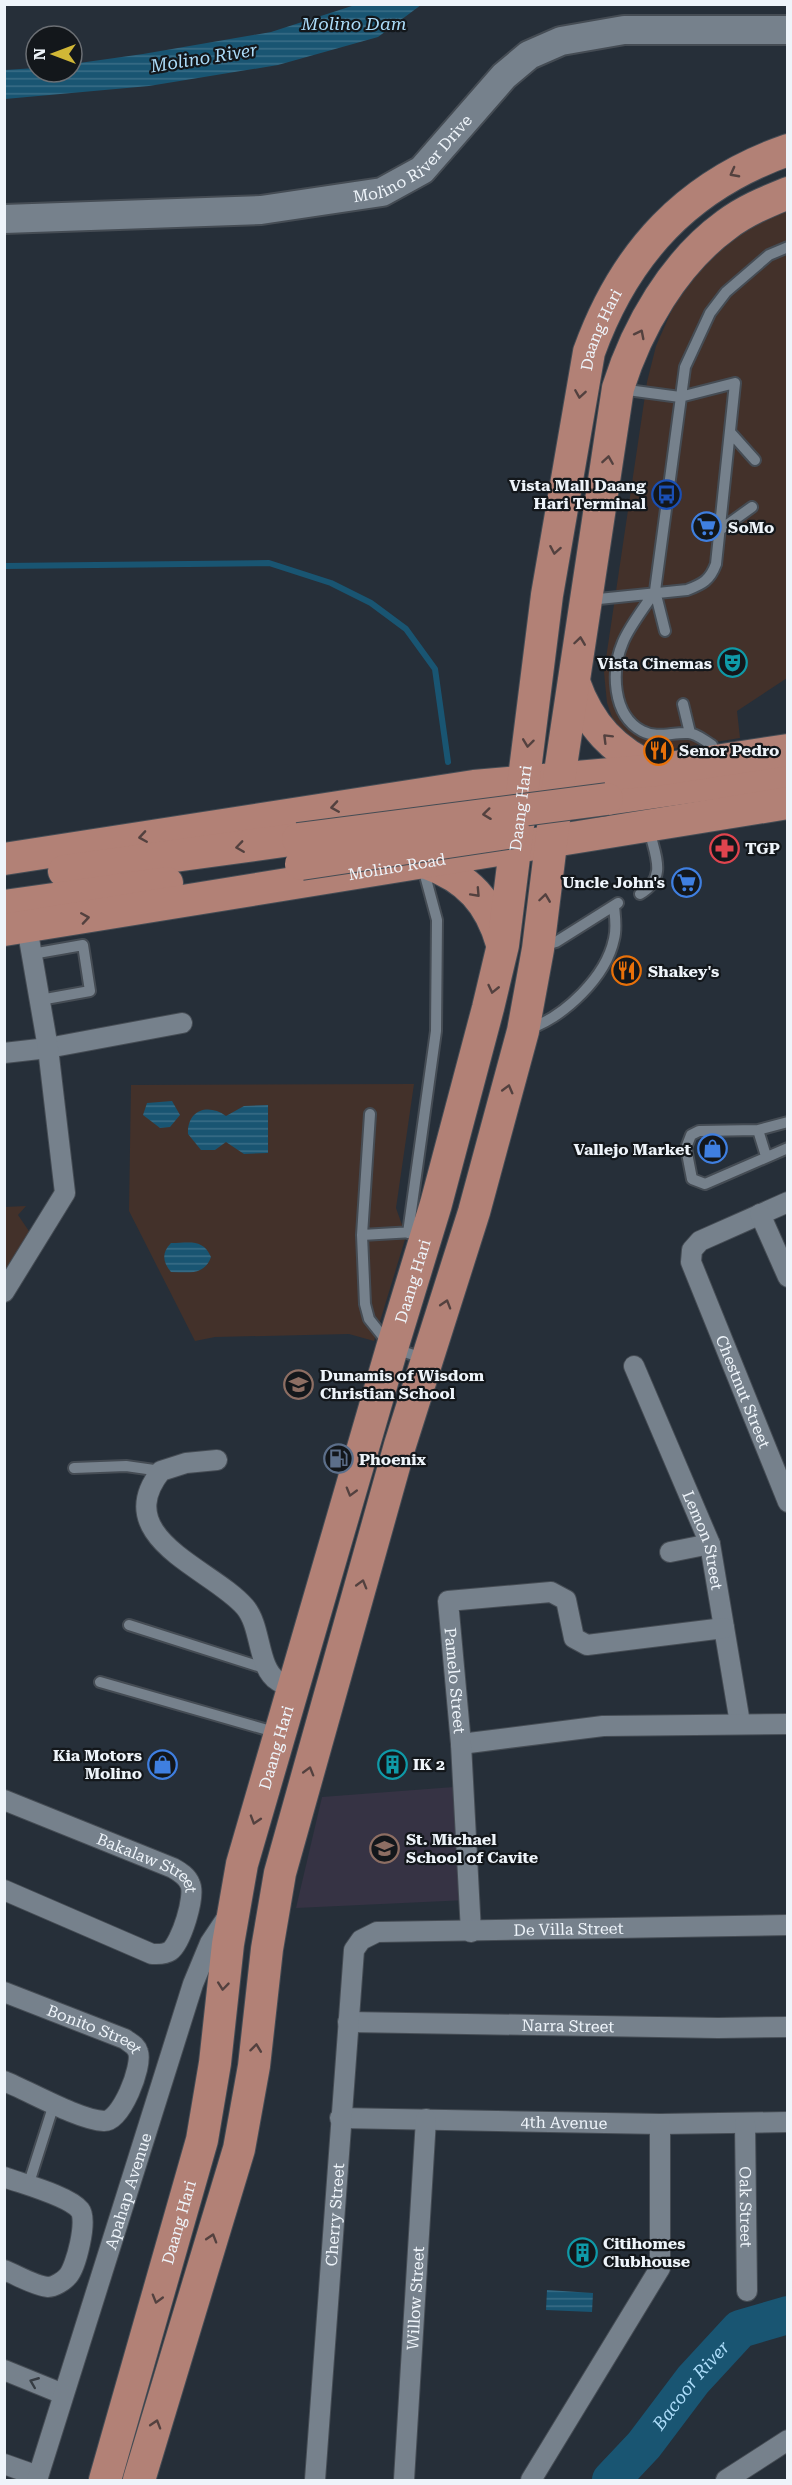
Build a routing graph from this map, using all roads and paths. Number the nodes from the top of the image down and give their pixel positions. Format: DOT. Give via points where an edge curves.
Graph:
graph roads {
  1 [pos="788,30"];
  2 [pos="788,150"];
  3 [pos="788,193"];
  4 [pos="4,219"];
  5 [pos="788,247"];
  6 [pos="618,388"];
  7 [pos="680,397"];
  8 [pos="730,432"];
  9 [pos="755,460"];
  10 [pos="752,507"];
  11 [pos="720,530"];
  12 [pos="655,591"];
  13 [pos="586,600"];
  14 [pos="664,631"];
  15 [pos="574,682"];
  16 [pos="683,704"];
  17 [pos="690,732"];
  18 [pos="788,750"];
  19 [pos="717,761"];
  20 [pos="656,770"];
  21 [pos="788,773"];
  22 [pos="559,779"];
  23 [pos="524,782"];
  24 [pos="788,787"];
  25 [pos="788,803"];
  26 [pos="649,826"];
  27 [pos="551,843"];
  28 [pos="514,849"];
  29 [pos="4,858"];
  30 [pos="429,863"];
  31 [pos="4,879"];
  32 [pos="640,894"];
  33 [pos="4,906"];
  34 [pos="21,937"];
  35 [pos="503,945"];
  36 [pos="539,946"];
  37 [pos="40,1000"];
  38 [pos="182,1023"];
  39 [pos="523,1031"];
  40 [pos="48,1048"];
  41 [pos="4,1053"];
  42 [pos="370,1114"];
  43 [pos="788,1122"];
  44 [pos="758,1130"];
  45 [pos="455,1133"];
  46 [pos="492,1146"];
  47 [pos="788,1148"];
  48 [pos="766,1156"];
  49 [pos="788,1202"];
  50 [pos="474,1212"];
  51 [pos="760,1214"];
  52 [pos="424,1223"];
  53 [pos="362,1235"];
  54 [pos="788,1277"];
  55 [pos="4,1292"];
  56 [pos="392,1348"];
  57 [pos="428,1360"];
  58 [pos="634,1366"];
  59 [pos="367,1436"];
  60 [pos="400,1446"];
  61 [pos="217,1460"];
  62 [pos="74,1468"];
  63 [pos="161,1471"];
  64 [pos="788,1502"];
  65 [pos="710,1544"];
  66 [pos="670,1552"];
  67 [pos="315,1617"];
  68 [pos="129,1625"];
  69 [pos="724,1628"];
  70 [pos="349,1629"];
  71 [pos="267,1670"];
  72 [pos="100,1682"];
  73 [pos="295,1687"];
  74 [pos="740,1723"];
  75 [pos="788,1724"];
  76 [pos="281,1734"];
  77 [pos="461,1744"];
  78 [pos="4,1800"];
  79 [pos="4,1890"];
  80 [pos="234,1908"];
  81 [pos="275,1910"];
  82 [pos="788,1925"];
  83 [pos="471,1932"];
  84 [pos="354,1950"];
  85 [pos="4,1992"];
  86 [pos="348,2022"];
  87 [pos="788,2026"];
  88 [pos="6,2085"];
  89 [pos="54,2104"];
  90 [pos="340,2118"];
  91 [pos="426,2119"];
  92 [pos="788,2122"];
  93 [pos="745,2123"];
  94 [pos="660,2124"];
  95 [pos="4,2177"];
  96 [pos="28,2186"];
  97 [pos="4,2270"];
  98 [pos="747,2291"];
  99 [pos="4,2370"];
  100 [pos="63,2394"];
  101 [pos="788,2440"];
  102 [pos="4,2464"];
  103 [pos="37,2478"];
  104 [pos="105,2481"];
  105 [pos="140,2481"];
  106 [pos="315,2481"];
  107 [pos="404,2481"];
  108 [pos="531,2481"];
  109 [pos="726,2481"];
  1 -- 4 [label="street, Molino River Drive" via="624,30 561,41 529,55 504,76 422,170 382,192 261,210"];
  2 -- 23 [label="main road, Daang Hari, one-way" via="736,171 704,190 681,210 634,262 601,319 580,395 547,595"];
  6 -- 3 [label="main road, Daang Hari, one-way" via="652,310 689,260 726,224"];
  5 -- 7 [label="lane" via="746,273 710,313 684,367"];
  6 -- 7 [label="lane"];
  13 -- 6 [label="main road, Daang Hari, one-way"];
  7 -- 8 [label="lane" via="735,383"];
  7 -- 12 [label="lane"];
  8 -- 9 [label="lane"];
  8 -- 11 [label="lane"];
  10 -- 11 [label="lane"];
  11 -- 12 [label="lane" via="711,578 687,590"];
  12 -- 13 [label="lane"];
  12 -- 14 [label="lane"];
  12 -- 17 [label="lane" via="623,641 617,695 630,722 642,731 660,735"];
  15 -- 13 [label="main road, Daang Hari, one-way"];
  20 -- 15 [label="main road, one-way" via="636,761 602,735"];
  15 -- 22 [label="main road, Daang Hari"];
  16 -- 17 [label="lane"];
  17 -- 19 [label="lane" via="712,745"];
  18 -- 19 [label="main road"];
  19 -- 20 [label="main road"];
  20 -- 22 [label="main road"];
  21 -- 31 [label="main road, one-way, bridge"];
  22 -- 23 [label="main road"];
  22 -- 27 [label="main road, Daang Hari"];
  23 -- 28 [label="main road, Daang Hari"];
  23 -- 29 [label="main road, one-way" via="467,787"];
  24 -- 33 [label="main road, Molino Road, bridge" via="609,818"];
  25 -- 26 [label="main road, Molino Road"];
  26 -- 27 [label="main road, Molino Road"];
  26 -- 32 [label="lane" via="658,871 652,887"];
  27 -- 28 [label="main road, Molino Road"];
  36 -- 27 [label="main road, Daang Hari, one-way"];
  28 -- 30 [label="main road, Molino Road"];
  28 -- 35 [label="main road, Daang Hari"];
  34 -- 30 [label="main road, Molino Road, one-way"];
  30 -- 35 [label="main road, one-way" via="461,879 479,896 494,918"];
  30 -- 52 [label="lane" via="438,920 436,1031"];
  34 -- 37 [label="street"];
  34 -- 37 [label="lane" via="83,945 90,991"];
  35 -- 45 [label="main road, Daang Hari, one-way"];
  36 -- 39 [label="main road, Daang Hari"];
  36 -- 39 [label="lane" via="556,942 616,904 615,938 600,972 562,1011"];
  37 -- 40 [label="street"];
  38 -- 40 [label="street"];
  46 -- 39 [label="main road, Daang Hari, one-way"];
  40 -- 41 [label="street"];
  40 -- 55 [label="street" via="65,1193"];
  42 -- 53 [label="lane"];
  43 -- 44 [label="lane"];
  44 -- 48 [label="lane"];
  44 -- 48 [label="lane" via="699,1131 691,1135 686,1148 689,1172 692,1179 705,1184"];
  45 -- 46 [label="main road"];
  45 -- 52 [label="main road, Daang Hari"];
  46 -- 50 [label="main road, Daang Hari"];
  47 -- 48 [label="lane"];
  49 -- 51 [label="street, Chestnut Street"];
  50 -- 52 [label="main road"];
  57 -- 50 [label="main road, Daang Hari, one-way"];
  51 -- 54 [label="street"];
  51 -- 64 [label="street, Chestnut Street" via="700,1240 692,1250 691,1262"];
  52 -- 53 [label="lane"];
  52 -- 56 [label="main road, Daang Hari"];
  53 -- 56 [label="lane" via="365,1304 369,1319"];
  56 -- 57 [label="lane"];
  56 -- 59 [label="main road, Daang Hari"];
  57 -- 60 [label="main road, Daang Hari"];
  58 -- 65 [label="street, Lemon Street"];
  59 -- 60 [label="main road"];
  59 -- 67 [label="main road, Daang Hari, one-way"];
  70 -- 60 [label="main road, Daang Hari, one-way"];
  61 -- 63 [label="street" via="186,1463"];
  62 -- 63 [label="lane" via="126,1466"];
  63 -- 71 [label="street" via="146,1497 156,1534 178,1558 237,1598 251,1614"];
  65 -- 66 [label="street"];
  65 -- 69 [label="street, Lemon Street"];
  67 -- 70 [label="main road"];
  67 -- 73 [label="main road, Daang Hari"];
  68 -- 71 [label="lane"];
  69 -- 74 [label="street, Lemon Street"];
  69 -- 77 [label="street, Pamelo Street" via="587,1645 574,1638 566,1600 551,1592 448,1601"];
  81 -- 70 [label="main road, Daang Hari, one-way" via="280,1873"];
  71 -- 73 [label="street" via="278,1681"];
  72 -- 76 [label="lane"];
  73 -- 76 [label="main road, Daang Hari"];
  74 -- 75 [label="street, Pamelo Street"];
  74 -- 77 [label="street, Pamelo Street" via="603,1726"];
  76 -- 80 [label="main road, Daang Hari, one-way" via="242,1864"];
  77 -- 83 [label="street"];
  78 -- 79 [label="street, Bakalaw Street" via="173,1868 186,1876 192,1886 192,1901 172,1950 152,1954"];
  80 -- 81 [label="main road"];
  80 -- 100 [label="street, Apahap Avenue" via="210,1943 193,1984"];
  80 -- 104 [label="main road, Daang Hari, one-way" via="202,2140"];
  105 -- 81 [label="main road, Daang Hari, one-way" via="239,2149"];
  82 -- 83 [label="street, De Villa Street"];
  83 -- 84 [label="street, De Villa Street" via="377,1932"];
  84 -- 86 [label="street, Cherry Street"];
  85 -- 89 [label="street, Bonito Street" via="125,2039 138,2052 139,2063 121,2109 113,2119 104,2121"];
  86 -- 87 [label="street, Narra Street"];
  86 -- 90 [label="street, Cherry Street"];
  88 -- 89 [label="street, Bonito Street"];
  89 -- 96 [label="lane"];
  90 -- 91 [label="street, 4th Avenue"];
  90 -- 106 [label="street, Cherry Street"];
  91 -- 94 [label="street, 4th Avenue"];
  91 -- 107 [label="street, Willow Street"];
  92 -- 93 [label="street, 4th Avenue"];
  93 -- 94 [label="street, 4th Avenue"];
  93 -- 98 [label="street, Oak Street"];
  94 -- 108 [label="street" via="660,2268"];
  95 -- 96 [label="street"];
  96 -- 97 [label="street" via="80,2210 84,2228 69,2275 58,2284 48,2287"];
  100 -- 99 [label="street, one-way"];
  100 -- 103 [label="street, Apahap Avenue"];
  101 -- 109 [label="street"];
  102 -- 103 [label="street"];
}
